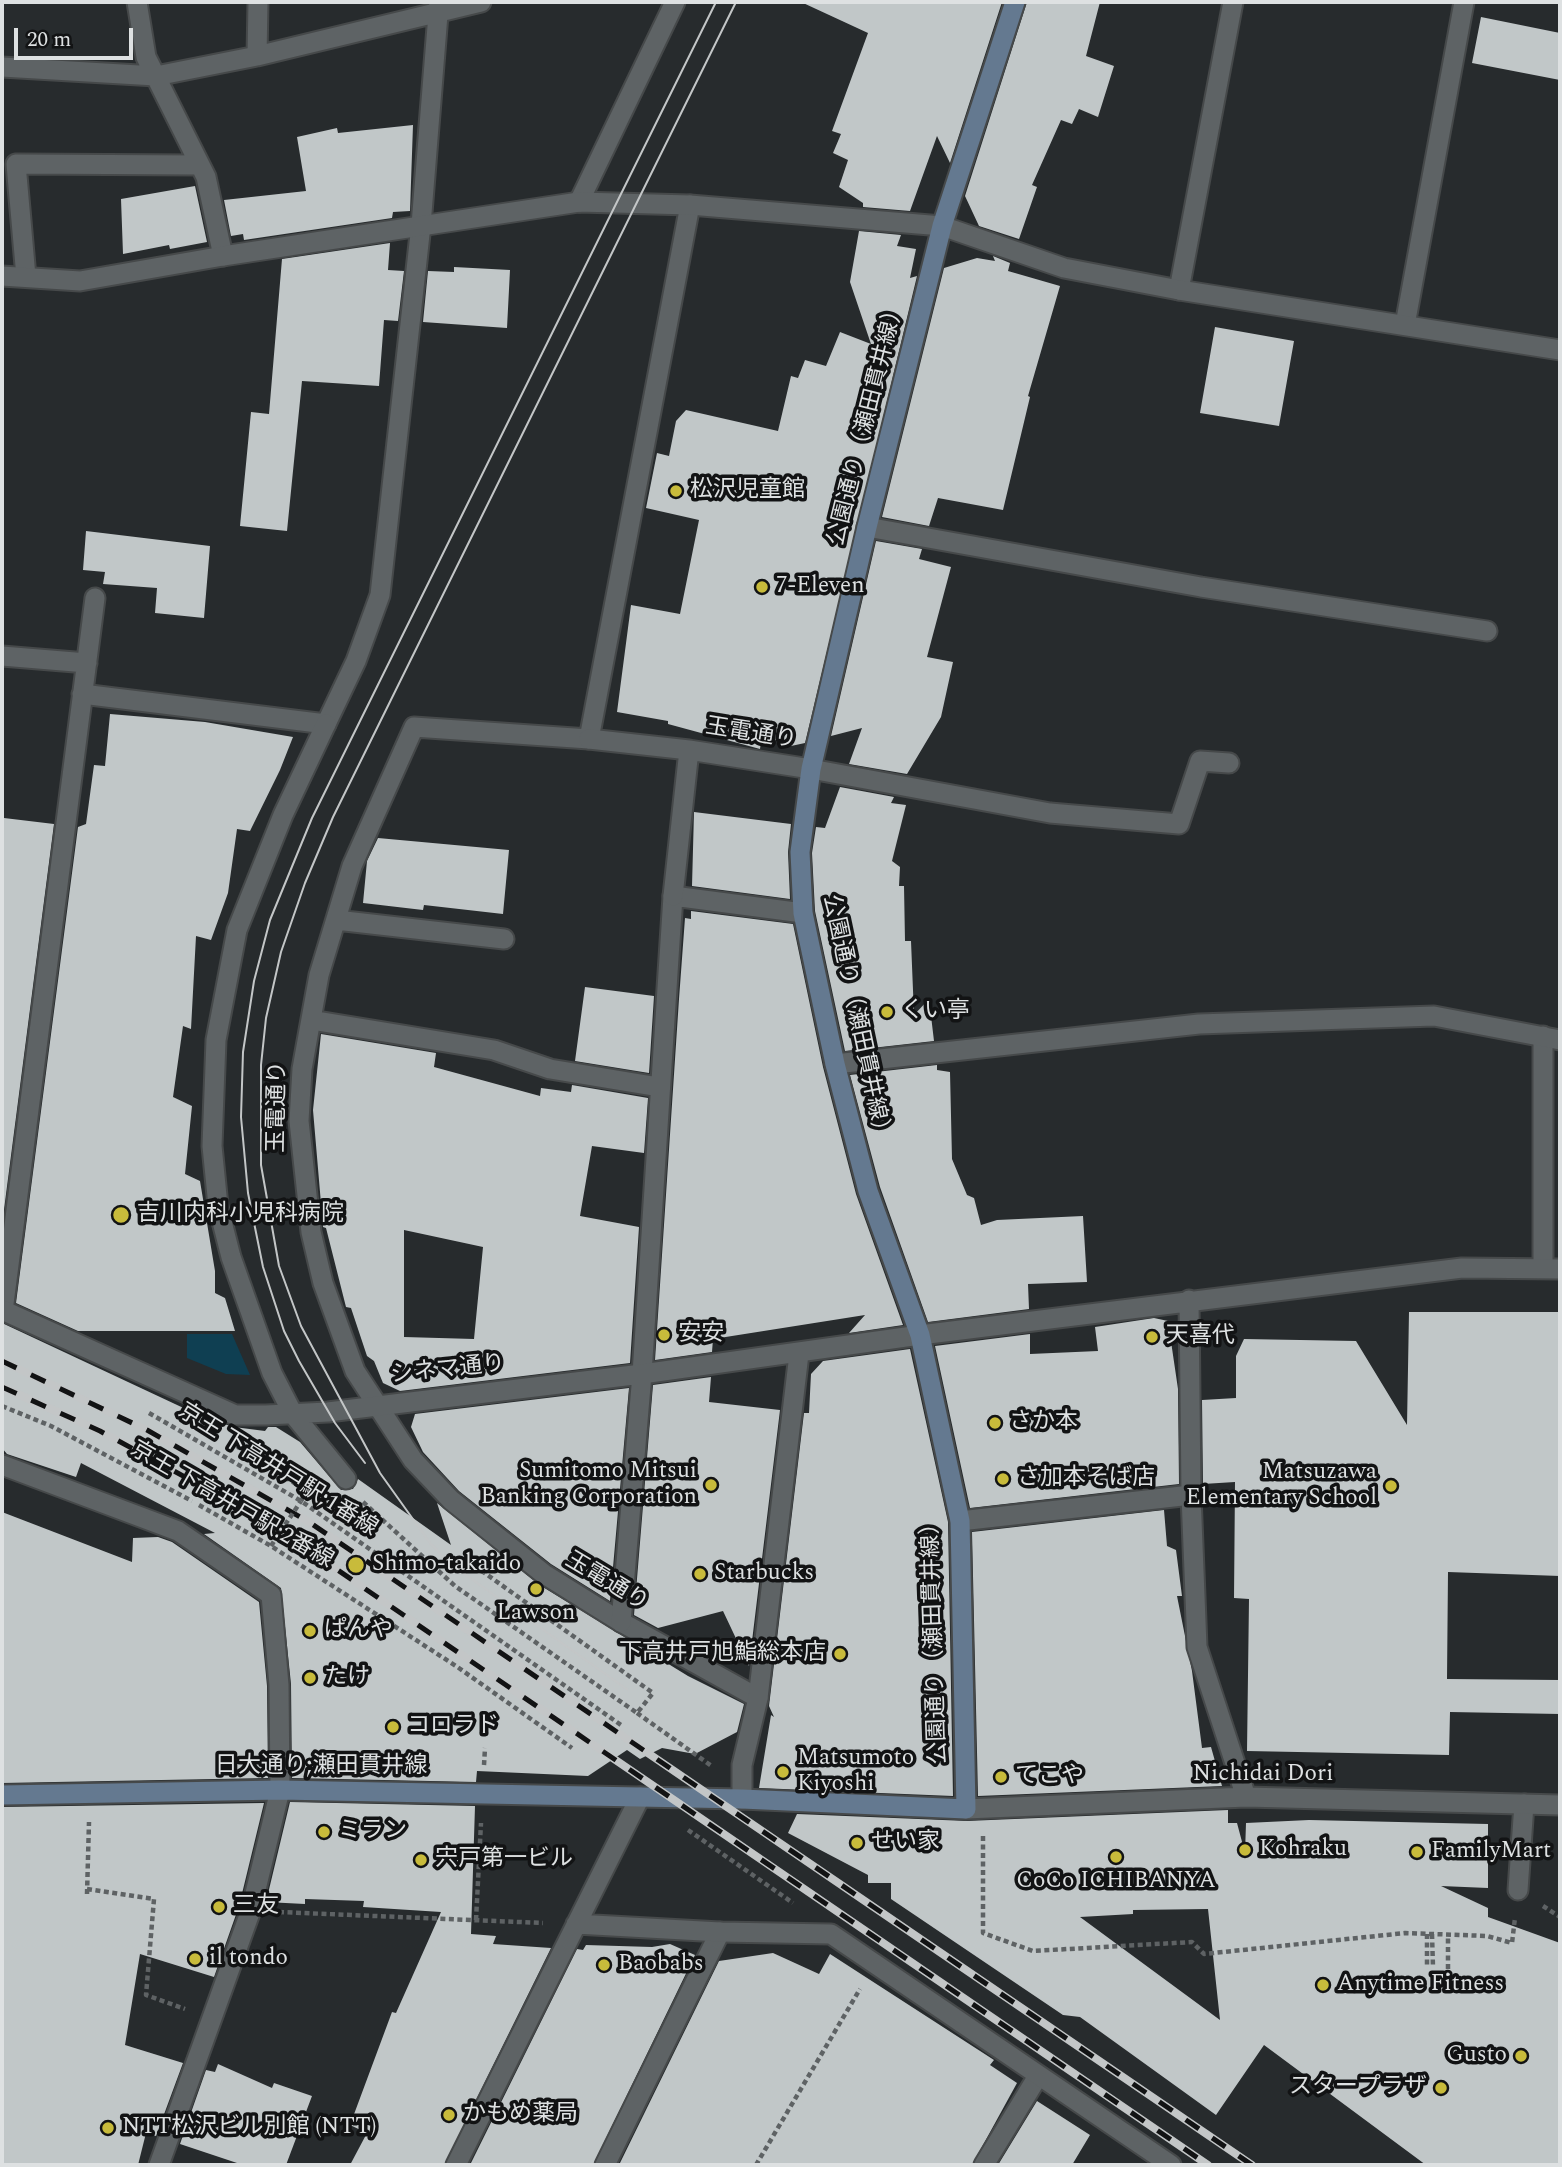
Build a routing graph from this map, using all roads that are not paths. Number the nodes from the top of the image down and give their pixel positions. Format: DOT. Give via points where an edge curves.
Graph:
graph roads {
  1 [pos="137,2"];
  2 [pos="258,2"];
  3 [pos="481,2"];
  4 [pos="675,2"];
  5 [pos="1015,2"];
  6 [pos="1233,2"];
  7 [pos="1464,2"];
  8 [pos="438,6"];
  9 [pos="257,56"];
  10 [pos="2,66"];
  11 [pos="156,76"];
  12 [pos="200,165"];
  13 [pos="579,202"];
  14 [pos="690,205"];
  15 [pos="421,225"];
  16 [pos="942,226"];
  17 [pos="223,256"];
  18 [pos="2,276"];
  19 [pos="26,278"];
  20 [pos="1179,290"];
  21 [pos="1405,325"];
  22 [pos="1560,350"];
  23 [pos="867,527"];
  24 [pos="95,598"];
  25 [pos="1487,631"];
  26 [pos="2,656"];
  27 [pos="87,663"];
  28 [pos="82,694"];
  29 [pos="326,724"];
  30 [pos="589,739"];
  31 [pos="689,750"];
  32 [pos="1229,763"];
  33 [pos="811,769"];
  34 [pos="673,896"];
  35 [pos="803,913"];
  36 [pos="336,920"];
  37 [pos="504,939"];
  38 [pos="311,1020"];
  39 [pos="1551,1038"];
  40 [pos="835,1064"];
  41 [pos="659,1087"];
  42 [pos="1551,1268"];
  43 [pos="1189,1300"];
  44 [pos="2,1310"];
  45 [pos="920,1335"];
  46 [pos="799,1353"];
  47 [pos="642,1374"];
  48 [pos="374,1404"];
  49 [pos="293,1414"];
  50 [pos="2,1465"];
  51 [pos="346,1479"];
  52 [pos="1191,1495"];
  53 [pos="960,1521"];
  54 [pos="621,1622"];
  55 [pos="758,1699"];
  56 [pos="280,1790"];
  57 [pos="2,1795"];
  58 [pos="640,1797"];
  59 [pos="1246,1797"];
  60 [pos="741,1799"];
  61 [pos="1524,1804"];
  62 [pos="1560,1805"];
  63 [pos="974,1809"];
  64 [pos="1518,1890"];
  65 [pos="576,1924"];
  66 [pos="720,1932"];
  67 [pos="1038,2076"];
  68 [pos="608,2160"];
  69 [pos="159,2165"];
  70 [pos="456,2165"];
  71 [pos="628,2165"];
  72 [pos="984,2165"];
  73 [pos="1171,2165"];
  1 -- 11 [label="street" via="146,57"];
  2 -- 9 [label="street"];
  3 -- 8 [label="street"];
  4 -- 13 [label="street"];
  5 -- 16 [label="main road, 公園通り（瀬田貫井線）"];
  6 -- 20 [label="street"];
  7 -- 21 [label="street"];
  8 -- 9 [label="street"];
  8 -- 15 [label="street"];
  9 -- 11 [label="street"];
  10 -- 11 [label="street"];
  11 -- 12 [label="street"];
  12 -- 17 [label="street"];
  12 -- 19 [label="street" via="16,164"];
  13 -- 14 [label="street"];
  13 -- 15 [label="street"];
  14 -- 16 [label="street"];
  14 -- 30 [label="street"];
  15 -- 17 [label="street"];
  15 -- 29 [label="street" via="380,595 356,662"];
  16 -- 20 [label="street" via="1064,268"];
  16 -- 23 [label="main road, 公園通り（瀬田貫井線）"];
  17 -- 19 [label="street" via="80,281"];
  18 -- 19 [label="street"];
  20 -- 21 [label="street"];
  21 -- 22 [label="street"];
  23 -- 25 [label="street" via="1201,587"];
  23 -- 33 [label="main road, 公園通り（瀬田貫井線）"];
  24 -- 27 [label="street"];
  26 -- 27 [label="street"];
  27 -- 28 [label="street"];
  28 -- 29 [label="street"];
  28 -- 44 [label="street"];
  29 -- 49 [label="street" via="237,930 224,987 212,1096 218,1206 254,1329"];
  30 -- 31 [label="street, 玉電通り"];
  30 -- 36 [label="street, 玉電通り" via="414,727 352,866"];
  31 -- 33 [label="street, 玉電通り"];
  31 -- 34 [label="street"];
  32 -- 33 [label="street, 玉電通り" via="1200,761 1179,824 1049,813"];
  33 -- 35 [label="main road, 公園通り（瀬田貫井線）" via="800,852"];
  34 -- 35 [label="street"];
  34 -- 41 [label="street"];
  35 -- 40 [label="main road, 公園通り（瀬田貫井線）"];
  36 -- 37 [label="street"];
  36 -- 38 [label="street, 玉電通り"];
  38 -- 41 [label="street" via="494,1050 550,1069"];
  38 -- 48 [label="street, 玉電通り" via="299,1121 311,1232 337,1326"];
  39 -- 40 [label="street" via="1434,1016 1199,1024"];
  39 -- 42 [label="street"];
  40 -- 45 [label="main road, 公園通り（瀬田貫井線）" via="869,1191"];
  41 -- 47 [label="street"];
  42 -- 43 [label="street, シネマ通り" via="1462,1268"];
  43 -- 45 [label="street, シネマ通り"];
  43 -- 52 [label="street"];
  44 -- 49 [label="street, シネマ通り" via="236,1415"];
  45 -- 46 [label="street, シネマ通り"];
  45 -- 53 [label="main road, 公園通り（瀬田貫井線）"];
  46 -- 47 [label="street, シネマ通り"];
  46 -- 55 [label="street"];
  47 -- 48 [label="street, シネマ通り"];
  47 -- 54 [label="street"];
  48 -- 49 [label="street, シネマ通り"];
  48 -- 54 [label="street, 玉電通り" via="412,1460 451,1500 544,1574"];
  49 -- 51 [label="street"];
  50 -- 56 [label="street" via="178,1531 271,1595 279,1685"];
  52 -- 53 [label="street"];
  52 -- 59 [label="street" via="1197,1647"];
  53 -- 63 [label="main road, 公園通り（瀬田貫井線）"];
  54 -- 55 [label="street, 玉電通り"];
  55 -- 60 [label="street" via="742,1765"];
  56 -- 57 [label="main road, 日大通り;瀬田貫井線"];
  56 -- 58 [label="main road, 日大通り;瀬田貫井線"];
  56 -- 69 [label="street" via="251,1910"];
  58 -- 60 [label="main road, 日大通り;瀬田貫井線"];
  58 -- 65 [label="street"];
  59 -- 61 [label="street, Nichidai Dori"];
  59 -- 63 [label="street, Nichidai Dori"];
  60 -- 63 [label="main road"];
  61 -- 62 [label="street, Nichidai Dori"];
  61 -- 64 [label="street"];
  65 -- 66 [label="street"];
  65 -- 70 [label="street"];
  66 -- 67 [label="street" via="831,1934"];
  66 -- 68 [label="street"];
  67 -- 72 [label="street"];
  67 -- 73 [label="street"];
  68 -- 71 [label="street"];
}
